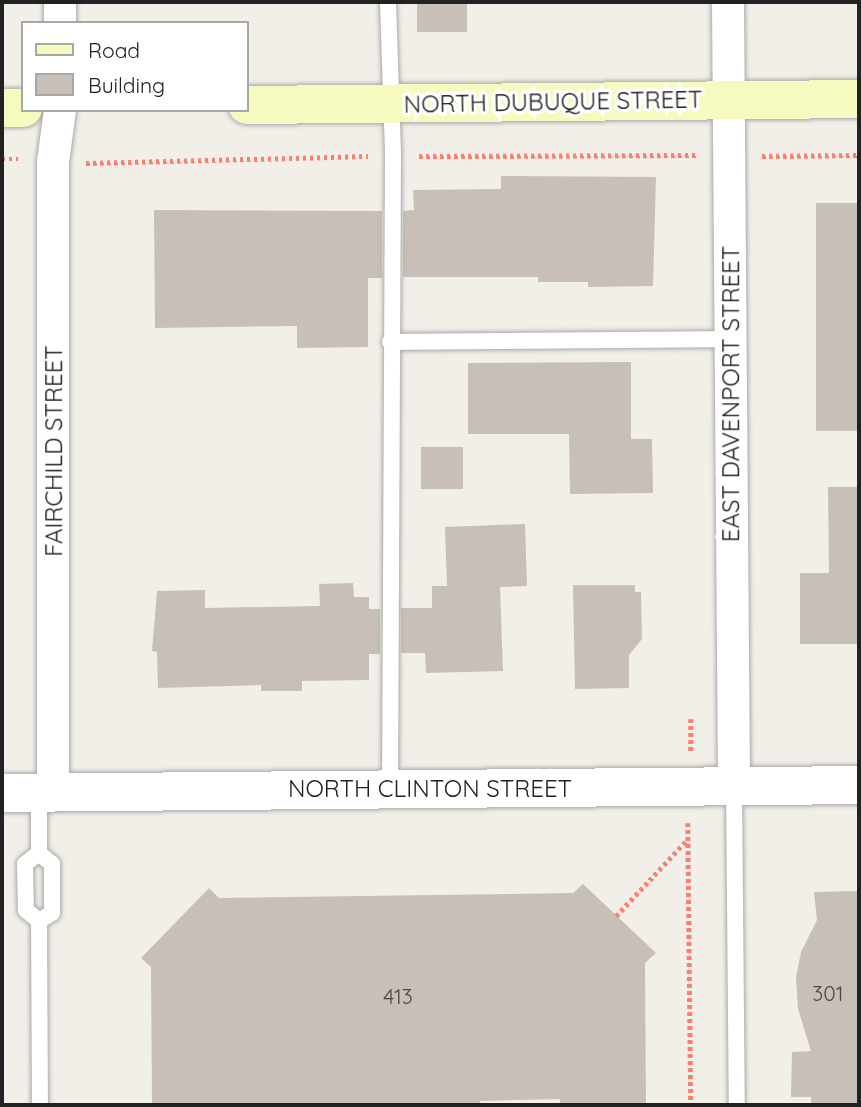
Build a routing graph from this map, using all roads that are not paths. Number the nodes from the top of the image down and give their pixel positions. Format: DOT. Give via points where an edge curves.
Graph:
graph roads {
  1 [pos="60,2"];
  2 [pos="388,2"];
  3 [pos="728,2"];
  4 [pos="60,21"];
  5 [pos="859,99"];
  6 [pos="729,100"];
  7 [pos="389,104"];
  8 [pos="248,105"];
  9 [pos="21,107"];
  10 [pos="2,108"];
  11 [pos="60,112"];
  12 [pos="731,339"];
  13 [pos="390,342"];
  14 [pos="859,785"];
  15 [pos="734,786"];
  16 [pos="390,789"];
  17 [pos="31,792"];
  18 [pos="38,853"];
  19 [pos="38,921"];
  20 [pos="40,1105"];
  21 [pos="737,1105"];
  1 -- 4 [label="street"];
  2 -- 7 [label="lane"];
  3 -- 6 [label="street, EAST DAVENPORT STREET"];
  5 -- 6 [label="main road, NORTH DUBUQUE STREET"];
  6 -- 7 [label="main road, NORTH DUBUQUE STREET"];
  6 -- 12 [label="street, EAST DAVENPORT STREET"];
  7 -- 8 [label="main road, NORTH DUBUQUE STREET"];
  7 -- 13 [label="lane" via="393,156"];
  9 -- 10 [label="main road"];
  11 -- 17 [label="street, FAIRCHILD STREET" via="53,162"];
  12 -- 13 [label="lane"];
  12 -- 15 [label="street, EAST DAVENPORT STREET"];
  13 -- 16 [label="lane"];
  14 -- 15 [label="street, NORTH CLINTON STREET"];
  15 -- 16 [label="street, NORTH CLINTON STREET"];
  15 -- 21 [label="lane" via="738,839"];
  16 -- 17 [label="street, NORTH CLINTON STREET"];
  17 -- 18 [label="lane"];
  18 -- 19 [label="lane" via="25,864 26,911"];
  18 -- 19 [label="lane" via="52,864 52,913"];
  19 -- 20 [label="lane"];
}
